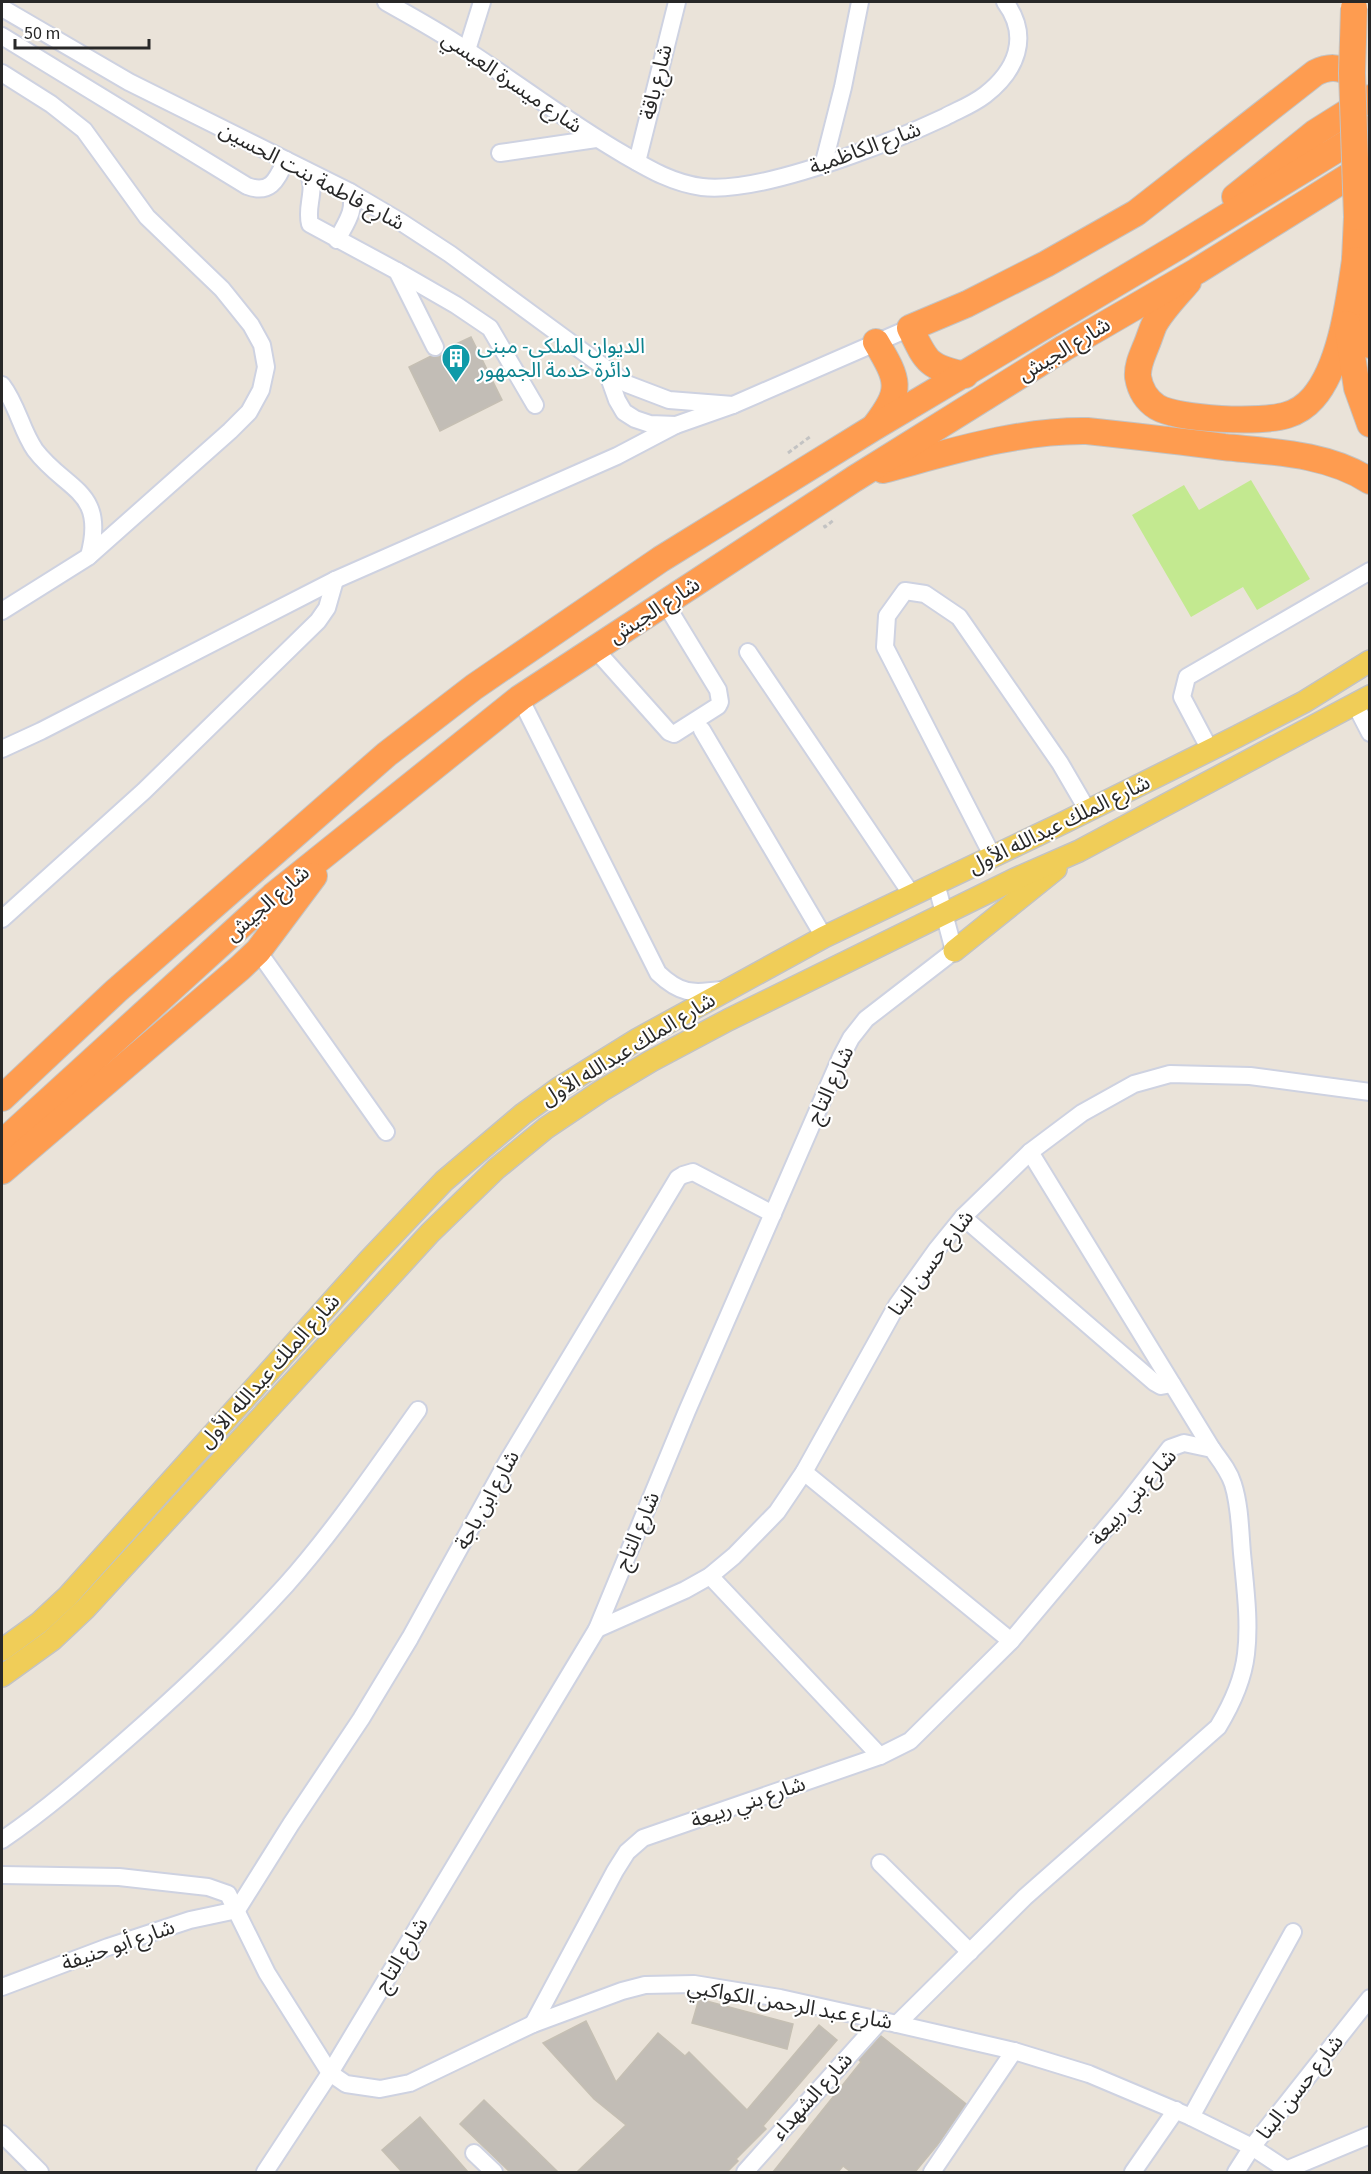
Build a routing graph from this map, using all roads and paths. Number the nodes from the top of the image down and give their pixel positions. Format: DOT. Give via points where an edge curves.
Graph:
graph roads {
  1 [pos="386,2"];
  2 [pos="482,2"];
  3 [pos="677,2"];
  4 [pos="860,2"];
  5 [pos="1005,2"];
  6 [pos="1354,5"];
  7 [pos="2,8"];
  8 [pos="2,36"];
  9 [pos="467,50"];
  10 [pos="2,73"];
  11 [pos="1352,73"];
  12 [pos="1370,98"];
  13 [pos="1370,129"];
  14 [pos="596,139"];
  15 [pos="500,153"];
  16 [pos="286,160"];
  17 [pos="637,162"];
  18 [pos="1370,163"];
  19 [pos="823,166"];
  20 [pos="307,171"];
  21 [pos="350,192"];
  22 [pos="337,240"];
  23 [pos="1179,246"];
  24 [pos="1355,260"];
  25 [pos="397,271"];
  26 [pos="1197,271"];
  27 [pos="1346,317"];
  28 [pos="910,328"];
  29 [pos="876,342"];
  30 [pos="1370,345"];
  31 [pos="435,347"];
  32 [pos="606,369"];
  33 [pos="965,375"];
  34 [pos="2,385"];
  35 [pos="535,405"];
  36 [pos="733,405"];
  37 [pos="1370,424"];
  38 [pos="676,425"];
  39 [pos="873,428"];
  40 [pos="811,436"];
  41 [pos="792,450"];
  42 [pos="854,479"];
  43 [pos="1370,481"];
  44 [pos="88,557"];
  45 [pos="1370,571"];
  46 [pos="335,580"];
  47 [pos="665,603"];
  48 [pos="2,611"];
  49 [pos="595,649"];
  50 [pos="748,652"];
  51 [pos="1370,661"];
  52 [pos="520,698"];
  53 [pos="1362,700"];
  54 [pos="702,730"];
  55 [pos="1370,733"];
  56 [pos="2,749"];
  57 [pos="1210,750"];
  58 [pos="1088,811"];
  59 [pos="339,842"];
  60 [pos="1079,851"];
  61 [pos="993,857"];
  62 [pos="936,883"];
  63 [pos="912,895"];
  64 [pos="945,915"];
  65 [pos="2,919"];
  66 [pos="824,937"];
  67 [pos="258,951"];
  68 [pos="954,951"];
  69 [pos="728,989"];
  70 [pos="1370,1092"];
  71 [pos="2,1098"];
  72 [pos="386,1132"];
  73 [pos="2,1143"];
  74 [pos="1030,1152"];
  75 [pos="2,1171"];
  76 [pos="773,1214"];
  77 [pos="963,1216"];
  78 [pos="1172,1384"];
  79 [pos="418,1410"];
  80 [pos="1212,1449"];
  81 [pos="804,1472"];
  82 [pos="710,1576"];
  83 [pos="597,1629"];
  84 [pos="1011,1641"];
  85 [pos="2,1650"];
  86 [pos="2,1676"];
  87 [pos="880,1756"];
  88 [pos="2,1840"];
  89 [pos="880,1863"];
  90 [pos="2,1875"];
  91 [pos="237,1910"];
  92 [pos="1293,1932"];
  93 [pos="970,1952"];
  94 [pos="2,1987"];
  95 [pos="1370,1998"];
  96 [pos="889,2022"];
  97 [pos="533,2024"];
  98 [pos="1014,2051"];
  99 [pos="330,2073"];
  100 [pos="1184,2114"];
  101 [pos="2,2134"];
  102 [pos="1370,2134"];
  103 [pos="1252,2147"];
  104 [pos="474,2153"];
  105 [pos="1288,2171"];
  106 [pos="40,2172"];
  107 [pos="265,2172"];
  108 [pos="494,2172"];
  109 [pos="745,2172"];
  110 [pos="932,2172"];
  111 [pos="1133,2172"];
  112 [pos="1236,2172"];
  1 -- 9 [label="street, شارع ميسرة العبسي"];
  2 -- 9 [label="street"];
  3 -- 17 [label="street, شارع باقة"];
  4 -- 19 [label="street"];
  5 -- 19 [label="street, شارع الكاظمية" via="1016,24 1019,48 1011,68 995,87 977,101 925,126"];
  6 -- 11 [label="highway, bridge"];
  7 -- 16 [label="street, شارع فاطمة بنت الحسين" via="129,82"];
  8 -- 16 [label="street" via="247,186 256,189 273,184"];
  9 -- 14 [label="street, شارع ميسرة العبسي"];
  10 -- 44 [label="street" via="84,130 147,217 222,289 251,325 262,345 266,367 261,390 249,411"];
  11 -- 24 [label="highway, bridge"];
  11 -- 28 [label="highway" via="1334,67 1316,73 1136,213 1046,264"];
  12 -- 23 [label="highway" via="1316,132"];
  13 -- 23 [label="highway, شارع الجيش"];
  14 -- 15 [label="street"];
  14 -- 17 [label="street, شارع ميسرة العبسي"];
  16 -- 20 [label="street, شارع فاطمة بنت الحسين"];
  17 -- 19 [label="street, شارع الكاظمية" via="671,180 704,187 734,187"];
  18 -- 26 [label="highway, شارع الجيش"];
  20 -- 21 [label="street, شارع فاطمة بنت الحسين"];
  20 -- 22 [label="street" via="313,188 310,224"];
  21 -- 22 [label="street" via="351,212"];
  21 -- 32 [label="street, شارع فاطمة بنت الحسين" via="450,254"];
  22 -- 25 [label="street"];
  23 -- 33 [label="highway, شارع الجيش"];
  24 -- 27 [label="highway"];
  24 -- 30 [label="highway"];
  25 -- 31 [label="street"];
  25 -- 35 [label="street" via="490,328"];
  26 -- 27 [label="highway" via="1155,323 1140,359 1141,388 1147,398 1166,411 1184,416 1248,419 1269,419 1295,412 1314,398 1323,383"];
  26 -- 42 [label="highway, شارع الجيش" via="1064,348"];
  27 -- 37 [label="highway" via="1357,388"];
  28 -- 29 [label="street, شارع فاطمة بنت الحسين"];
  28 -- 33 [label="highway" via="930,362"];
  29 -- 36 [label="street, شارع فاطمة بنت الحسين"];
  29 -- 39 [label="highway" via="891,368 895,390 891,405"];
  32 -- 36 [label="street, شارع فاطمة بنت الحسين" via="627,384 669,400"];
  32 -- 38 [label="street, شارع فاطمة بنت الحسين" via="624,412 650,424"];
  33 -- 39 [label="highway, شارع الجيش"];
  34 -- 44 [label="street" via="14,402 34,448 85,499 94,523"];
  36 -- 38 [label="street, شارع فاطمة بنت الحسين"];
  38 -- 46 [label="street" via="617,456"];
  39 -- 71 [label="highway, شارع الجيش" via="660,559 474,687 387,754 117,991"];
  40 -- 41 [label="path"];
  42 -- 43 [label="highway" via="973,446 1077,431 1290,454 1332,463"];
  42 -- 47 [label="highway, شارع الجيش"];
  44 -- 48 [label="street"];
  45 -- 57 [label="street" via="1187,677 1182,697"];
  46 -- 56 [label="street"];
  46 -- 65 [label="street" via="327,608 318,621 144,791"];
  47 -- 49 [label="highway, شارع الجيش"];
  47 -- 49 [label="street" via="718,690 718,706 674,734 669,732"];
  49 -- 52 [label="highway, شارع الجيش"];
  50 -- 63 [label="street"];
  51 -- 57 [label="main road, شارع الملك عبدالله الأول" via="1305,702"];
  52 -- 59 [label="highway, شارع الجيش"];
  52 -- 69 [label="street" via="658,973 682,990 697,993"];
  53 -- 55 [label="street"];
  53 -- 60 [label="main road, شارع الملك عبدالله الأول"];
  54 -- 66 [label="street"];
  57 -- 58 [label="main road, شارع الملك عبدالله الأول"];
  58 -- 61 [label="main road, شارع الملك عبدالله الأول"];
  58 -- 61 [label="street" via="1060,763 959,617 925,594 905,591 887,616 885,647"];
  59 -- 67 [label="highway"];
  59 -- 73 [label="highway, شارع الجيش" via="273,896"];
  60 -- 64 [label="main road, شارع الملك عبدالله الأول"];
  60 -- 68 [label="main road"];
  61 -- 62 [label="main road, شارع الملك عبدالله الأول"];
  62 -- 63 [label="main road, شارع الملك عبدالله الأول"];
  62 -- 64 [label="street"];
  63 -- 66 [label="main road, شارع الملك عبدالله الأول"];
  64 -- 68 [label="street"];
  64 -- 86 [label="main road, شارع الملك عبدالله الأول" via="728,1020 621,1079 546,1128 496,1169 430,1233 86,1608 52,1641"];
  66 -- 69 [label="main road, شارع الملك عبدالله الأول"];
  67 -- 72 [label="street"];
  67 -- 75 [label="highway"];
  68 -- 76 [label="street, شارع التاج" via="866,1019 851,1038"];
  69 -- 85 [label="main road, شارع الملك عبدالله الأول" via="600,1060 523,1114 444,1181 68,1596"];
  70 -- 74 [label="street, شارع حسن البنا" via="1250,1077 1170,1074 1134,1084 1082,1113"];
  74 -- 77 [label="street, شارع حسن البنا"];
  74 -- 78 [label="street"];
  76 -- 83 [label="street, شارع التاج"];
  76 -- 91 [label="street, شارع ابن باجة" via="693,1172 678,1179 507,1462 410,1638"];
  77 -- 78 [label="street" via="1154,1382 1161,1386"];
  77 -- 81 [label="street, شارع حسن البنا" via="897,1305"];
  78 -- 80 [label="street"];
  79 -- 88 [label="street" via="288,1583 239,1634 108,1755"];
  80 -- 84 [label="street, شارع بني ربيعة" via="1184,1443 1170,1448"];
  80 -- 93 [label="street" via="1233,1483 1248,1625 1240,1683 1229,1708 1218,1726 1025,1897"];
  81 -- 82 [label="street, شارع حسن البنا" via="777,1512"];
  81 -- 84 [label="street"];
  82 -- 83 [label="street, شارع حسن البنا"];
  82 -- 87 [label="street"];
  83 -- 99 [label="street, شارع التاج"];
  84 -- 87 [label="street, شارع بني ربيعة" via="910,1741"];
  87 -- 97 [label="street, شارع بني ربيعة" via="635,1843 615,1871"];
  89 -- 93 [label="street"];
  90 -- 91 [label="street" via="119,1877 208,1887 228,1894"];
  91 -- 94 [label="street, شارع أبو حنيفة" via="190,1920"];
  91 -- 99 [label="street" via="267,1973"];
  92 -- 100 [label="street"];
  93 -- 96 [label="street"];
  95 -- 103 [label="street, شارع حسن البنا"];
  96 -- 97 [label="street, شارع عبد الرحمن الكواكبي" via="780,1998 664,1983 622,1991"];
  96 -- 98 [label="street, شارع عبد الرحمن الكواكبي"];
  96 -- 109 [label="street, شارع الشهداء"];
  97 -- 99 [label="street, شارع عبد الرحمن الكواكبي" via="410,2083 361,2088"];
  98 -- 100 [label="street, شارع عبد الرحمن الكواكبي" via="1089,2074"];
  98 -- 110 [label="street"];
  99 -- 107 [label="street, شارع التاج"];
  100 -- 103 [label="street, شارع عبد الرحمن الكواكبي"];
  100 -- 111 [label="street"];
  101 -- 106 [label="street"];
  102 -- 105 [label="street, شارع عبد الرحمن الكواكبي"];
  103 -- 105 [label="street, شارع عبد الرحمن الكواكبي"];
  103 -- 112 [label="street"];
  104 -- 108 [label="street"];
}
